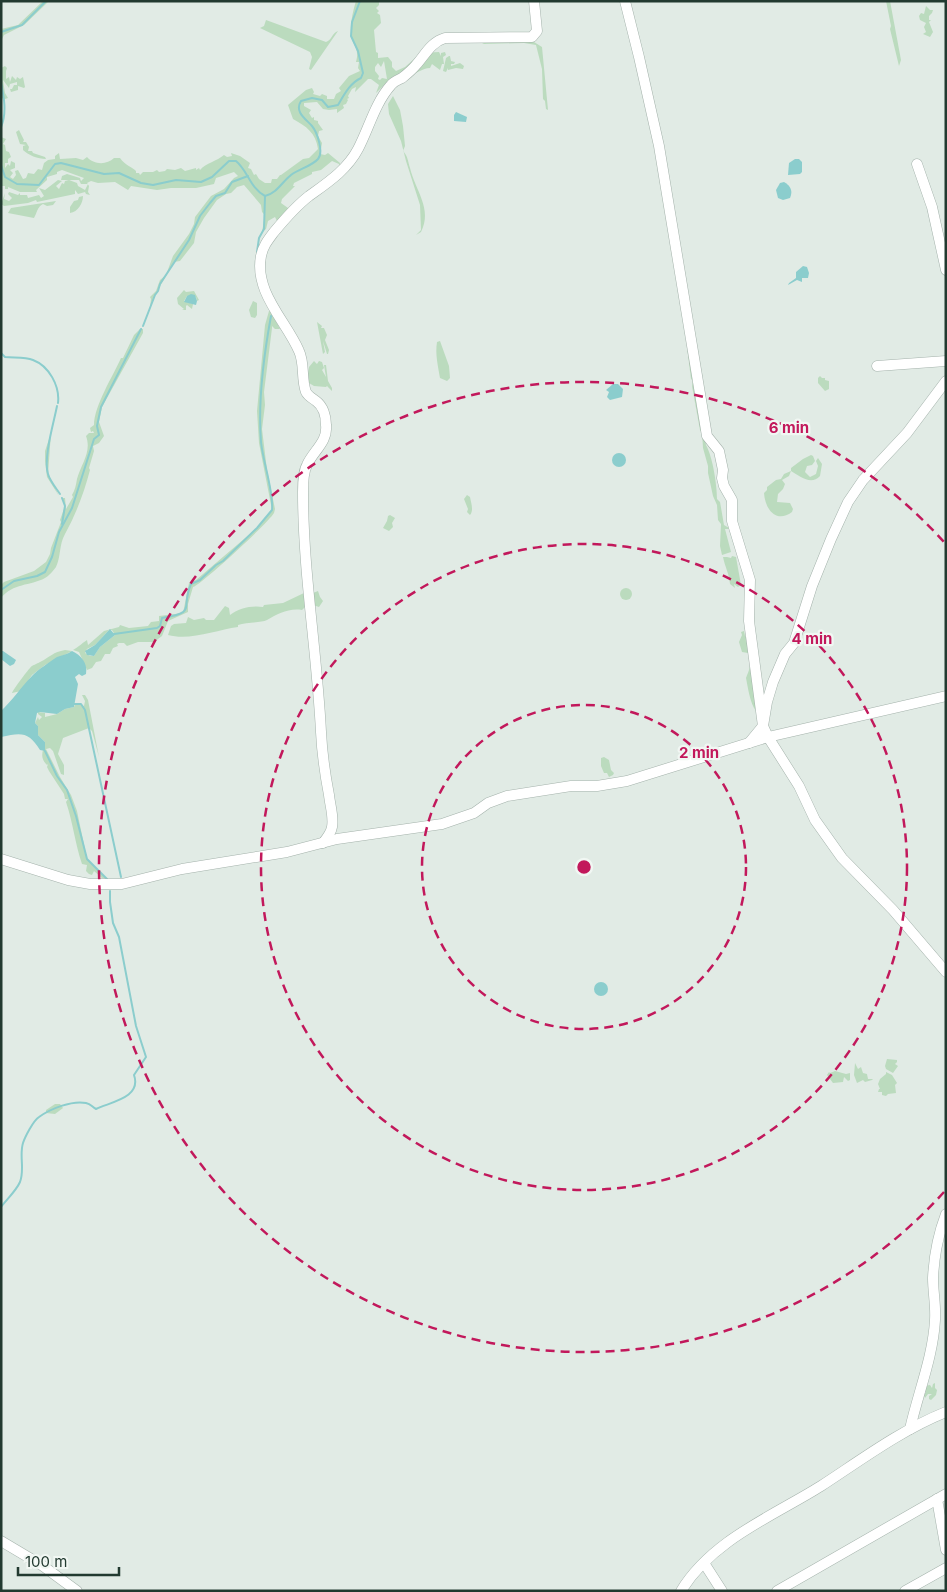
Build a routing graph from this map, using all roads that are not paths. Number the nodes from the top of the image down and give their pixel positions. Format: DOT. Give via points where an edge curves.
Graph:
graph roads {
  1 [pos="534,1"];
  2 [pos="625,1"];
  3 [pos="917,164"];
  4 [pos="946,233"];
  5 [pos="941,247"];
  6 [pos="946,270"];
  7 [pos="946,361"];
  8 [pos="877,366"];
  9 [pos="946,381"];
  10 [pos="946,696"];
  11 [pos="763,726"];
  12 [pos="768,737"];
  13 [pos="748,744"];
  14 [pos="332,820"];
  15 [pos="350,836"];
  16 [pos="323,843"];
  17 [pos="1,860"];
  18 [pos="946,972"];
  19 [pos="946,1214"];
  20 [pos="946,1412"];
  21 [pos="910,1429"];
  22 [pos="941,1496"];
  23 [pos="1,1541"];
  24 [pos="946,1550"];
  25 [pos="704,1563"];
  26 [pos="946,1568"];
  27 [pos="78,1591"];
  28 [pos="681,1591"];
  29 [pos="722,1591"];
  30 [pos="777,1591"];
  31 [pos="904,1591"];
  1 -- 14 [label="street" via="537,31 532,37 445,38 429,48 404,77 393,82 381,99 350,161 283,222 266,242 262,255 262,278 300,353 306,391 322,408 327,427 326,437 307,464 303,491 307,592"];
  2 -- 11 [label="street" via="659,146 707,436 719,451 722,478 732,500 732,521 750,580 749,621"];
  3 -- 5 [label="street"];
  4 -- 5 [label="street"];
  5 -- 6 [label="street"];
  7 -- 8 [label="street"];
  9 -- 11 [label="street" via="848,502 812,586 794,642 773,682"];
  10 -- 12 [label="street"];
  11 -- 12 [label="street"];
  11 -- 13 [label="street"];
  12 -- 13 [label="street"];
  12 -- 18 [label="street" via="799,786 815,820 842,858 894,910"];
  13 -- 15 [label="street" via="627,781 507,796 474,813 442,824"];
  14 -- 15 [label="street"];
  14 -- 16 [label="street" via="331,832"];
  15 -- 16 [label="street"];
  16 -- 17 [label="street" via="113,885 68,880"];
  19 -- 21 [label="street" via="935,1254 935,1319 931,1351"];
  20 -- 21 [label="street"];
  21 -- 25 [label="street" via="764,1519"];
  22 -- 24 [label="street"];
  22 -- 30 [label="street"];
  23 -- 27 [label="street"];
  25 -- 28 [label="street"];
  25 -- 29 [label="street"];
  26 -- 31 [label="street"];
}
